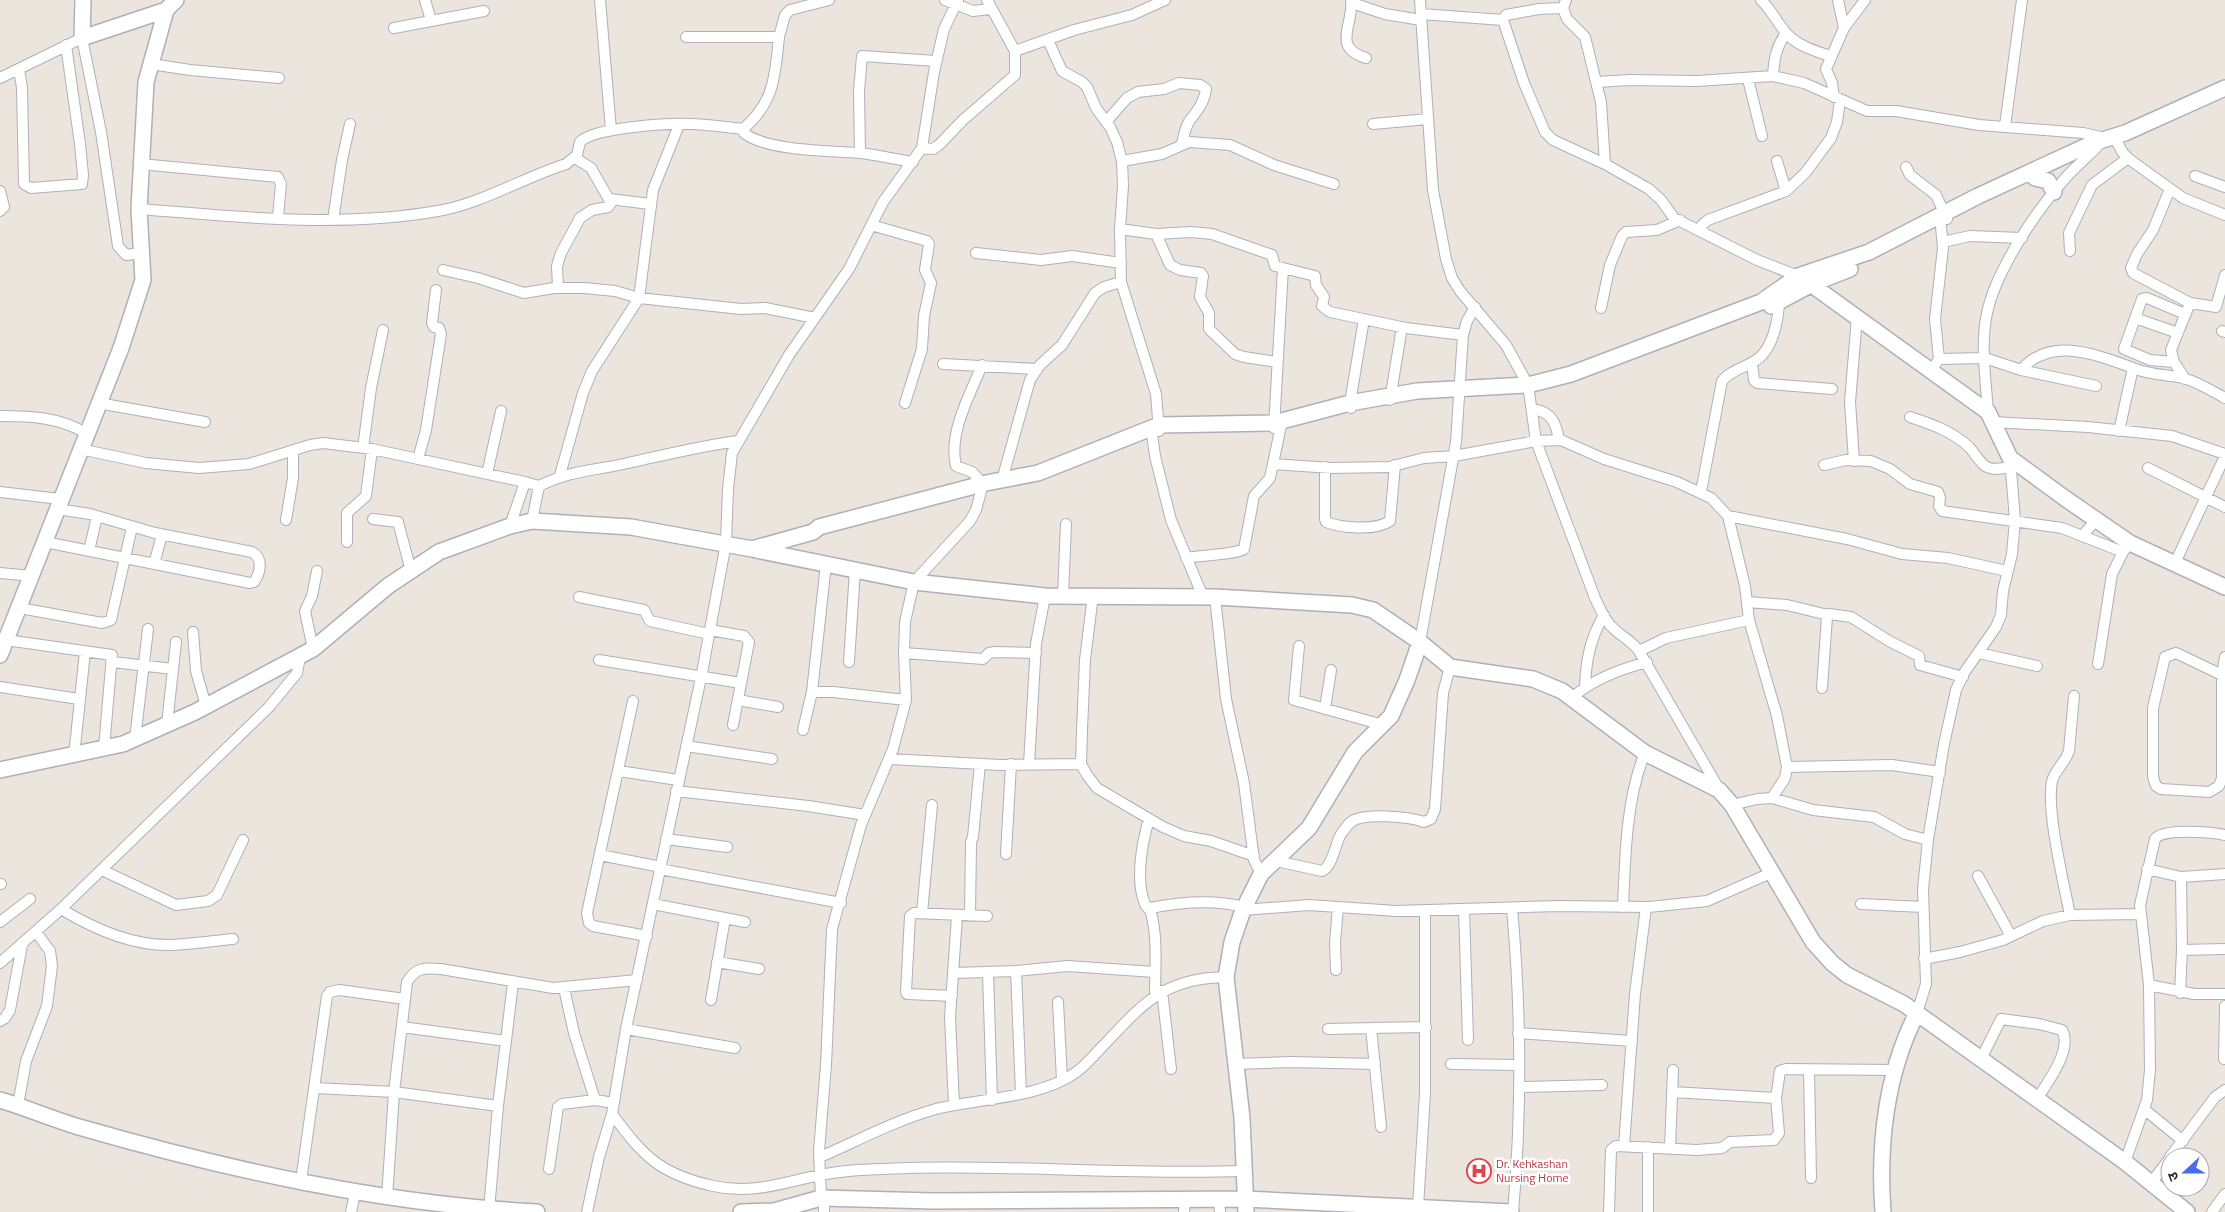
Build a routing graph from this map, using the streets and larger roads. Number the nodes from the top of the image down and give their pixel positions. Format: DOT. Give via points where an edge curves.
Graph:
graph roads {
  1 [pos="83,0"];
  2 [pos="425,0"];
  3 [pos="600,0"];
  4 [pos="829,0"];
  5 [pos="945,0"];
  6 [pos="1165,0"];
  7 [pos="1420,0"];
  8 [pos="1761,0"];
  9 [pos="1838,0"];
  10 [pos="1865,0"];
  11 [pos="2022,0"];
  12 [pos="957,1"];
  13 [pos="1352,2"];
  14 [pos="988,4"];
  15 [pos="1564,4"];
  16 [pos="171,5"];
  17 [pos="484,11"];
  18 [pos="1421,17"];
  19 [pos="431,20"];
  20 [pos="1503,20"];
  21 [pos="394,28"];
  22 [pos="1844,28"];
  23 [pos="1786,33"];
  24 [pos="686,36"];
  25 [pos="779,37"];
  26 [pos="82,38"];
  27 [pos="1048,40"];
  28 [pos="66,46"];
  29 [pos="1015,51"];
  30 [pos="1830,56"];
  31 [pos="1366,58"];
  32 [pos="936,61"];
  33 [pos="151,64"];
  34 [pos="19,69"];
  35 [pos="1773,76"];
  36 [pos="0,78"];
  37 [pos="279,78"];
  38 [pos="1748,79"];
  39 [pos="1596,82"];
  40 [pos="2225,88"];
  41 [pos="1837,98"];
  42 [pos="1428,118"];
  43 [pos="1106,122"];
  44 [pos="350,124"];
  45 [pos="1373,124"];
  46 [pos="678,125"];
  47 [pos="2005,126"];
  48 [pos="743,129"];
  49 [pos="611,130"];
  50 [pos="1762,136"];
  51 [pos="2111,139"];
  52 [pos="1182,143"];
  53 [pos="922,148"];
  54 [pos="860,153"];
  55 [pos="575,158"];
  56 [pos="2128,158"];
  57 [pos="1122,161"];
  58 [pos="1777,161"];
  59 [pos="913,162"];
  60 [pos="141,164"];
  61 [pos="1605,164"];
  62 [pos="1906,167"];
  63 [pos="2195,176"];
  64 [pos="2035,178"];
  65 [pos="1334,184"];
  66 [pos="2225,187"];
  67 [pos="2170,189"];
  68 [pos="0,191"];
  69 [pos="1786,191"];
  70 [pos="2054,192"];
  71 [pos="610,199"];
  72 [pos="650,204"];
  73 [pos="139,209"];
  74 [pos="0,211"];
  75 [pos="2225,215"];
  76 [pos="278,217"];
  77 [pos="1943,218"];
  78 [pos="334,220"];
  79 [pos="1680,220"];
  80 [pos="870,225"];
  81 [pos="1120,230"];
  82 [pos="1700,231"];
  83 [pos="1156,234"];
  84 [pos="2022,238"];
  85 [pos="1943,242"];
  86 [pos="2070,251"];
  87 [pos="134,254"];
  88 [pos="976,254"];
  89 [pos="1121,263"];
  90 [pos="1283,268"];
  91 [pos="443,270"];
  92 [pos="2225,275"];
  93 [pos="1798,276"];
  94 [pos="1121,282"];
  95 [pos="1812,284"];
  96 [pos="558,288"];
  97 [pos="436,290"];
  98 [pos="1778,296"];
  99 [pos="639,298"];
  100 [pos="2190,303"];
  101 [pos="1476,306"];
  102 [pos="1601,308"];
  103 [pos="2185,314"];
  104 [pos="1858,317"];
  105 [pos="815,318"];
  106 [pos="2135,318"];
  107 [pos="1364,319"];
  108 [pos="1402,327"];
  109 [pos="383,330"];
  110 [pos="2178,333"];
  111 [pos="1463,335"];
  112 [pos="1985,358"];
  113 [pos="1277,362"];
  114 [pos="2174,362"];
  115 [pos="1752,363"];
  116 [pos="943,364"];
  117 [pos="982,365"];
  118 [pos="1935,365"];
  119 [pos="2133,368"];
  120 [pos="1037,369"];
  121 [pos="2021,370"];
  122 [pos="2185,379"];
  123 [pos="2096,386"];
  124 [pos="1529,388"];
  125 [pos="1832,389"];
  126 [pos="1459,392"];
  127 [pos="2225,398"];
  128 [pos="1390,399"];
  129 [pos="98,403"];
  130 [pos="904,403"];
  131 [pos="1350,406"];
  132 [pos="1533,409"];
  133 [pos="501,411"];
  134 [pos="0,416"];
  135 [pos="1910,417"];
  136 [pos="1990,417"];
  137 [pos="205,422"];
  138 [pos="1278,425"];
  139 [pos="78,428"];
  140 [pos="1155,429"];
  141 [pos="2120,431"];
  142 [pos="1560,440"];
  143 [pos="738,441"];
  144 [pos="1536,442"];
  145 [pos="367,448"];
  146 [pos="80,449"];
  147 [pos="293,450"];
  148 [pos="2225,455"];
  149 [pos="1454,456"];
  150 [pos="418,459"];
  151 [pos="1854,461"];
  152 [pos="2010,462"];
  153 [pos="1273,464"];
  154 [pos="1395,465"];
  155 [pos="1824,465"];
  156 [pos="1325,468"];
  157 [pos="2148,468"];
  158 [pos="487,474"];
  159 [pos="560,475"];
  160 [pos="1002,480"];
  161 [pos="525,482"];
  162 [pos="539,486"];
  163 [pos="982,487"];
  164 [pos="0,492"];
  165 [pos="1701,492"];
  166 [pos="2207,498"];
  167 [pos="59,504"];
  168 [pos="2225,507"];
  169 [pos="97,516"];
  170 [pos="1728,516"];
  171 [pos="286,520"];
  172 [pos="373,520"];
  173 [pos="2015,520"];
  174 [pos="2096,520"];
  175 [pos="532,521"];
  176 [pos="1066,524"];
  177 [pos="132,526"];
  178 [pos="510,526"];
  179 [pos="162,534"];
  180 [pos="2083,535"];
  181 [pos="44,542"];
  182 [pos="347,542"];
  183 [pos="726,543"];
  184 [pos="2126,547"];
  185 [pos="752,550"];
  186 [pos="89,551"];
  187 [pos="126,558"];
  188 [pos="1186,558"];
  189 [pos="2175,563"];
  190 [pos="154,564"];
  191 [pos="826,564"];
  192 [pos="855,570"];
  193 [pos="317,571"];
  194 [pos="411,571"];
  195 [pos="2007,571"];
  196 [pos="0,573"];
  197 [pos="32,576"];
  198 [pos="914,582"];
  199 [pos="2225,587"];
  200 [pos="1092,595"];
  201 [pos="1045,596"];
  202 [pos="1063,596"];
  203 [pos="579,597"];
  204 [pos="1209,597"];
  205 [pos="1747,602"];
  206 [pos="20,608"];
  207 [pos="1604,615"];
  208 [pos="1828,615"];
  209 [pos="1749,620"];
  210 [pos="148,629"];
  211 [pos="193,632"];
  212 [pos="710,632"];
  213 [pos="6,640"];
  214 [pos="176,642"];
  215 [pos="1420,642"];
  216 [pos="1299,646"];
  217 [pos="314,649"];
  218 [pos="1639,651"];
  219 [pos="86,652"];
  220 [pos="904,653"];
  221 [pos="1036,653"];
  222 [pos="1979,653"];
  223 [pos="0,655"];
  224 [pos="300,657"];
  225 [pos="2225,657"];
  226 [pos="599,660"];
  227 [pos="114,662"];
  228 [pos="849,662"];
  229 [pos="1647,662"];
  230 [pos="2098,664"];
  231 [pos="144,666"];
  232 [pos="1450,666"];
  233 [pos="2037,666"];
  234 [pos="173,669"];
  235 [pos="1331,670"];
  236 [pos="2222,675"];
  237 [pos="702,677"];
  238 [pos="1962,677"];
  239 [pos="741,683"];
  240 [pos="0,687"];
  241 [pos="1585,687"];
  242 [pos="1822,688"];
  243 [pos="812,692"];
  244 [pos="2074,696"];
  245 [pos="1573,697"];
  246 [pos="79,699"];
  247 [pos="738,700"];
  248 [pos="906,700"];
  249 [pos="632,701"];
  250 [pos="206,706"];
  251 [pos="778,707"];
  252 [pos="1325,709"];
  253 [pos="167,724"];
  254 [pos="1383,724"];
  255 [pos="733,725"];
  256 [pos="803,730"];
  257 [pos="135,739"];
  258 [pos="686,746"];
  259 [pos="104,748"];
  260 [pos="1645,753"];
  261 [pos="74,756"];
  262 [pos="772,759"];
  263 [pos="890,759"];
  264 [pos="980,764"];
  265 [pos="1012,764"];
  266 [pos="1029,764"];
  267 [pos="1081,764"];
  268 [pos="1787,767"];
  269 [pos="0,770"];
  270 [pos="619,771"];
  271 [pos="1940,772"];
  272 [pos="678,780"];
  273 [pos="1720,790"];
  274 [pos="676,791"];
  275 [pos="1772,798"];
  276 [pos="932,805"];
  277 [pos="1732,805"];
  278 [pos="864,815"];
  279 [pos="1149,819"];
  280 [pos="2225,835"];
  281 [pos="666,839"];
  282 [pos="243,840"];
  283 [pos="1928,840"];
  284 [pos="727,847"];
  285 [pos="600,854"];
  286 [pos="1006,854"];
  287 [pos="1254,856"];
  288 [pos="1276,862"];
  289 [pos="661,868"];
  290 [pos="2147,869"];
  291 [pos="102,870"];
  292 [pos="1773,872"];
  293 [pos="1261,874"];
  294 [pos="2225,874"];
  295 [pos="1978,876"];
  296 [pos="2181,877"];
  297 [pos="30,899"];
  298 [pos="840,903"];
  299 [pos="653,904"];
  300 [pos="1862,904"];
  301 [pos="1338,907"];
  302 [pos="1623,907"];
  303 [pos="1646,907"];
  304 [pos="1923,907"];
  305 [pos="1150,908"];
  306 [pos="1244,908"];
  307 [pos="1464,908"];
  308 [pos="1512,908"];
  309 [pos="61,909"];
  310 [pos="1425,911"];
  311 [pos="922,913"];
  312 [pos="2141,914"];
  313 [pos="957,916"];
  314 [pos="970,916"];
  315 [pos="987,916"];
  316 [pos="2070,916"];
  317 [pos="725,918"];
  318 [pos="0,922"];
  319 [pos="745,922"];
  320 [pos="36,932"];
  321 [pos="647,936"];
  322 [pos="2011,936"];
  323 [pos="233,939"];
  324 [pos="22,945"];
  325 [pos="2225,949"];
  326 [pos="2182,950"];
  327 [pos="1924,959"];
  328 [pos="717,962"];
  329 [pos="0,963"];
  330 [pos="759,969"];
  331 [pos="1336,970"];
  332 [pos="1016,971"];
  333 [pos="1155,972"];
  334 [pos="954,973"];
  335 [pos="988,973"];
  336 [pos="1226,977"];
  337 [pos="638,980"];
  338 [pos="513,983"];
  339 [pos="2148,985"];
  340 [pos="564,988"];
  341 [pos="2180,992"];
  342 [pos="1158,993"];
  343 [pos="2225,994"];
  344 [pos="952,996"];
  345 [pos="405,999"];
  346 [pos="711,1000"];
  347 [pos="1058,1002"];
  348 [pos="2225,1006"];
  349 [pos="1917,1013"];
  350 [pos="0,1021"];
  351 [pos="402,1027"];
  352 [pos="1426,1027"];
  353 [pos="626,1028"];
  354 [pos="1371,1028"];
  355 [pos="1328,1029"];
  356 [pos="1518,1033"];
  357 [pos="1468,1040"];
  358 [pos="506,1041"];
  359 [pos="1632,1041"];
  360 [pos="735,1048"];
  361 [pos="1981,1059"];
  362 [pos="2224,1059"];
  363 [pos="1235,1064"];
  364 [pos="1375,1064"];
  365 [pos="1451,1064"];
  366 [pos="1519,1065"];
  367 [pos="1170,1069"];
  368 [pos="1673,1070"];
  369 [pos="1809,1070"];
  370 [pos="1894,1070"];
  371 [pos="1062,1080"];
  372 [pos="1602,1085"];
  373 [pos="1519,1087"];
  374 [pos="315,1088"];
  375 [pos="394,1092"];
  376 [pos="1672,1092"];
  377 [pos="1021,1093"];
  378 [pos="2223,1093"];
  379 [pos="1776,1098"];
  380 [pos="2037,1099"];
  381 [pos="0,1100"];
  382 [pos="595,1100"];
  383 [pos="992,1100"];
  384 [pos="18,1105"];
  385 [pos="954,1105"];
  386 [pos="498,1106"];
  387 [pos="613,1108"];
  388 [pos="2144,1110"];
  389 [pos="1381,1127"];
  390 [pos="2182,1141"];
  391 [pos="1624,1146"];
  392 [pos="1648,1147"];
  393 [pos="2178,1147"];
  394 [pos="1670,1148"];
  395 [pos="820,1157"];
  396 [pos="2125,1162"];
  397 [pos="549,1169"];
  398 [pos="1244,1171"];
  399 [pos="2160,1171"];
  400 [pos="821,1174"];
  401 [pos="1811,1178"];
  402 [pos="301,1181"];
  403 [pos="2151,1183"];
  404 [pos="355,1193"];
  405 [pos="2225,1194"];
  406 [pos="387,1198"];
  407 [pos="823,1203"];
  408 [pos="1220,1205"];
  409 [pos="1246,1205"];
  410 [pos="412,1206"];
  411 [pos="943,1206"];
  412 [pos="1016,1206"];
  413 [pos="1058,1206"];
  414 [pos="1100,1206"];
  415 [pos="1142,1206"];
  416 [pos="1185,1206"];
  417 [pos="1418,1207"];
  418 [pos="489,1210"];
  419 [pos="772,1211"];
  420 [pos="351,1212"];
  421 [pos="537,1212"];
  422 [pos="587,1212"];
  423 [pos="741,1212"];
  424 [pos="1512,1212"];
  425 [pos="1609,1212"];
  426 [pos="1648,1212"];
  427 [pos="1883,1212"];
  428 [pos="2187,1212"];
  429 [pos="2212,1212"];
  1 -- 26 [label="street"];
  2 -- 19 [label="street"];
  3 -- 49 [label="street"];
  4 -- 25 [label="street" via="790,10 785,15"];
  5 -- 12 [label="street"];
  6 -- 27 [label="street" via="1132,15"];
  7 -- 18 [label="street"];
  8 -- 23 [label="street"];
  9 -- 22 [label="street"];
  10 -- 22 [label="street"];
  11 -- 47 [label="street"];
  12 -- 14 [label="street" via="973,11"];
  12 -- 32 [label="street" via="944,29"];
  13 -- 18 [label="street" via="1385,14"];
  13 -- 31 [label="street" via="1347,22 1348,48"];
  14 -- 29 [label="street"];
  15 -- 20 [label="street" via="1506,15"];
  15 -- 39 [label="street" via="1567,19 1585,37"];
  16 -- 26 [label="street"];
  16 -- 33 [label="street"];
  17 -- 19 [label="street"];
  18 -- 20 [label="street" via="1457,15"];
  18 -- 42 [label="street"];
  19 -- 21 [label="street"];
  20 -- 61 [label="street" via="1524,83 1548,136"];
  22 -- 30 [label="street"];
  23 -- 30 [label="street" via="1805,47"];
  23 -- 35 [label="street" via="1774,57"];
  24 -- 25 [label="street"];
  25 -- 48 [label="street" via="774,85 757,117"];
  26 -- 28 [label="street"];
  26 -- 87 [label="street" via="101,132 118,246"];
  27 -- 29 [label="street"];
  27 -- 43 [label="street" via="1062,71 1087,87"];
  28 -- 34 [label="street"];
  28 -- 34 [label="street" via="80,144 82,184 31,188 24,184"];
  29 -- 53 [label="street" via="1015,75 936,147"];
  30 -- 41 [label="street" via="1826,68"];
  32 -- 53 [label="street"];
  32 -- 54 [label="street" via="862,56"];
  33 -- 37 [label="street"];
  33 -- 60 [label="street" via="146,82"];
  34 -- 36 [label="street"];
  35 -- 38 [label="street"];
  35 -- 41 [label="street" via="1804,83"];
  38 -- 39 [label="street"];
  38 -- 50 [label="street"];
  39 -- 61 [label="street" via="1604,130"];
  40 -- 51 [label="street"];
  41 -- 47 [label="street" via="1867,111 1896,111 1942,121"];
  41 -- 69 [label="street" via="1837,122 1831,138 1806,172"];
  42 -- 45 [label="street"];
  42 -- 101 [label="street" via="1433,190 1446,259 1460,291"];
  43 -- 52 [label="street" via="1127,98 1138,92 1164,89 1179,83 1200,85 1206,89 1205,96 1186,129"];
  43 -- 57 [label="street" via="1117,142"];
  44 -- 78 [label="street"];
  46 -- 48 [label="street"];
  46 -- 49 [label="street"];
  46 -- 72 [label="street"];
  47 -- 51 [label="street" via="2083,133"];
  48 -- 54 [label="street" via="748,137 764,142"];
  49 -- 55 [label="street" via="584,138"];
  51 -- 56 [label="street"];
  51 -- 64 [label="street"];
  51 -- 70 [label="street"];
  51 -- 77 [label="street" via="1978,196"];
  52 -- 57 [label="street" via="1162,154"];
  52 -- 65 [label="street" via="1230,145 1274,165"];
  53 -- 59 [label="street"];
  54 -- 59 [label="street"];
  55 -- 71 [label="street" via="591,168"];
  55 -- 78 [label="street" via="467,204 439,211"];
  56 -- 67 [label="street"];
  56 -- 86 [label="street" via="2092,185 2069,233"];
  57 -- 81 [label="street"];
  58 -- 69 [label="street"];
  59 -- 80 [label="street" via="894,184"];
  60 -- 73 [label="street"];
  60 -- 76 [label="street" via="278,177 281,184"];
  61 -- 79 [label="street" via="1648,188 1670,215"];
  62 -- 77 [label="street" via="1910,175 1936,195"];
  63 -- 66 [label="street"];
  64 -- 70 [label="street" via="2048,181"];
  64 -- 77 [label="street"];
  67 -- 75 [label="street" via="2195,204"];
  67 -- 100 [label="street" via="2152,230 2136,254 2131,271"];
  68 -- 74 [label="street" via="4,207"];
  69 -- 82 [label="street" via="1708,220"];
  70 -- 84 [label="street"];
  71 -- 72 [label="street"];
  71 -- 96 [label="street" via="608,207 592,210 580,218 561,253 557,266"];
  72 -- 99 [label="street"];
  73 -- 76 [label="street"];
  73 -- 87 [label="street"];
  76 -- 78 [label="street"];
  77 -- 85 [label="street"];
  77 -- 93 [label="street" via="1869,252"];
  77 -- 95 [label="street" via="1895,252"];
  79 -- 82 [label="street"];
  79 -- 102 [label="street" via="1657,230 1626,232 1622,236 1610,265"];
  80 -- 105 [label="street" via="849,269"];
  80 -- 130 [label="street" via="929,244 925,270 931,283 922,349"];
  81 -- 83 [label="street"];
  81 -- 89 [label="street"];
  82 -- 93 [label="street"];
  83 -- 90 [label="street" via="1212,234 1272,255 1274,266"];
  83 -- 113 [label="street" via="1170,265 1180,270 1199,272 1203,276 1200,297 1209,313 1209,329 1235,354"];
  84 -- 85 [label="street" via="1970,236"];
  84 -- 112 [label="street" via="1997,283 1990,305 1985,331"];
  85 -- 118 [label="street" via="1935,319"];
  87 -- 129 [label="street" via="143,280"];
  88 -- 89 [label="street" via="1041,260 1072,256"];
  89 -- 94 [label="street"];
  90 -- 107 [label="street" via="1315,276 1316,285 1324,297 1324,310"];
  90 -- 113 [label="street"];
  91 -- 96 [label="street" via="524,293"];
  92 -- 100 [label="street" via="2216,307"];
  93 -- 95 [label="street"];
  93 -- 98 [label="street"];
  94 -- 120 [label="street" via="1095,293 1062,345"];
  94 -- 140 [label="street" via="1156,394"];
  95 -- 98 [label="street"];
  95 -- 104 [label="street"];
  96 -- 99 [label="street" via="616,291"];
  97 -- 150 [label="street" via="432,323 441,334 426,430"];
  98 -- 115 [label="street" via="1774,329 1768,346"];
  98 -- 124 [label="street"];
  99 -- 105 [label="street" via="742,309 765,308"];
  99 -- 159 [label="street" via="592,371"];
  100 -- 103 [label="street"];
  101 -- 111 [label="street"];
  101 -- 124 [label="street" via="1506,345"];
  103 -- 106 [label="street" via="2145,298"];
  103 -- 110 [label="street"];
  104 -- 118 [label="street"];
  104 -- 151 [label="street" via="1850,402"];
  105 -- 143 [label="street" via="777,373"];
  106 -- 110 [label="street"];
  106 -- 114 [label="street" via="2124,351 2150,360"];
  107 -- 108 [label="street"];
  107 -- 131 [label="street"];
  108 -- 111 [label="street"];
  108 -- 128 [label="street"];
  109 -- 145 [label="street" via="371,388"];
  110 -- 114 [label="street" via="2171,350"];
  111 -- 126 [label="street"];
  112 -- 118 [label="street"];
  112 -- 121 [label="street"];
  112 -- 136 [label="street"];
  113 -- 138 [label="street"];
  114 -- 122 [label="street"];
  115 -- 125 [label="street" via="1754,380 1758,383"];
  115 -- 165 [label="street" via="1722,381"];
  116 -- 117 [label="street"];
  117 -- 120 [label="street"];
  117 -- 163 [label="street" via="957,431 955,462 956,466 977,476"];
  118 -- 136 [label="street"];
  119 -- 121 [label="street" via="2090,354 2058,351 2036,357"];
  119 -- 122 [label="street"];
  119 -- 141 [label="street"];
  120 -- 160 [label="street" via="1030,380"];
  121 -- 123 [label="street"];
  122 -- 127 [label="street"];
  124 -- 126 [label="street"];
  124 -- 132 [label="street"];
  126 -- 128 [label="street"];
  126 -- 149 [label="street" via="1460,413"];
  128 -- 131 [label="street"];
  129 -- 137 [label="street"];
  129 -- 139 [label="street"];
  131 -- 138 [label="street"];
  132 -- 142 [label="street" via="1551,416"];
  132 -- 144 [label="street"];
  133 -- 158 [label="street"];
  134 -- 139 [label="street" via="55,419"];
  135 -- 152 [label="street" via="1931,423 1957,437 1986,467 1996,469"];
  136 -- 141 [label="street"];
  136 -- 152 [label="street"];
  138 -- 140 [label="street"];
  138 -- 153 [label="street"];
  139 -- 146 [label="street"];
  140 -- 160 [label="street" via="1038,473"];
  140 -- 163 [label="street" via="1052,476"];
  140 -- 188 [label="street" via="1161,485"];
  141 -- 148 [label="street" via="2172,436"];
  142 -- 144 [label="street"];
  142 -- 165 [label="street" via="1604,459"];
  143 -- 159 [label="street"];
  143 -- 183 [label="street" via="732,453 729,474"];
  144 -- 149 [label="street"];
  144 -- 207 [label="street" via="1594,598"];
  145 -- 147 [label="street" via="323,443"];
  145 -- 150 [label="street"];
  145 -- 182 [label="street" via="366,496 347,514"];
  146 -- 147 [label="street" via="146,463 199,468 242,466"];
  146 -- 167 [label="street"];
  147 -- 171 [label="street" via="293,478"];
  148 -- 166 [label="street"];
  149 -- 154 [label="street" via="1424,458"];
  149 -- 215 [label="street"];
  150 -- 158 [label="street"];
  151 -- 155 [label="street"];
  151 -- 173 [label="street" via="1880,464 1910,484 1938,492 1942,511"];
  152 -- 173 [label="street"];
  152 -- 174 [label="street"];
  153 -- 156 [label="street"];
  153 -- 188 [label="street" via="1270,478 1254,496 1244,549"];
  154 -- 156 [label="street"];
  154 -- 156 [label="street" via="1390,521 1347,528 1326,522"];
  157 -- 166 [label="street"];
  158 -- 161 [label="street"];
  159 -- 162 [label="street"];
  160 -- 163 [label="street"];
  161 -- 162 [label="street"];
  161 -- 178 [label="street"];
  162 -- 175 [label="street"];
  163 -- 185 [label="street" via="820,527"];
  163 -- 198 [label="street" via="970,521"];
  164 -- 167 [label="street"];
  165 -- 170 [label="street" via="1720,504"];
  166 -- 168 [label="street"];
  166 -- 189 [label="street"];
  167 -- 169 [label="street"];
  167 -- 181 [label="street"];
  169 -- 177 [label="street"];
  169 -- 186 [label="street"];
  170 -- 195 [label="street" via="1846,539 1902,554 1948,558"];
  170 -- 205 [label="street"];
  172 -- 194 [label="street" via="398,522"];
  173 -- 180 [label="street"];
  173 -- 195 [label="street"];
  174 -- 180 [label="street"];
  174 -- 184 [label="street"];
  175 -- 178 [label="street"];
  175 -- 183 [label="street" via="631,527"];
  176 -- 202 [label="street"];
  177 -- 179 [label="street"];
  177 -- 187 [label="street"];
  178 -- 194 [label="street" via="439,552"];
  179 -- 190 [label="street"];
  179 -- 190 [label="street" via="252,552 260,560 258,577 250,583"];
  180 -- 184 [label="street"];
  181 -- 186 [label="street"];
  181 -- 197 [label="street"];
  183 -- 185 [label="street"];
  183 -- 212 [label="street"];
  184 -- 189 [label="street"];
  184 -- 230 [label="street" via="2112,574"];
  185 -- 191 [label="street"];
  186 -- 187 [label="street"];
  187 -- 190 [label="street"];
  187 -- 206 [label="street" via="113,616 107,622"];
  188 -- 204 [label="street"];
  189 -- 199 [label="street"];
  191 -- 192 [label="street"];
  191 -- 243 [label="street"];
  192 -- 198 [label="street"];
  192 -- 228 [label="street"];
  193 -- 217 [label="street" via="305,611"];
  194 -- 217 [label="street" via="388,586"];
  195 -- 222 [label="street" via="2001,615"];
  196 -- 197 [label="street"];
  197 -- 206 [label="street"];
  198 -- 201 [label="street"];
  198 -- 220 [label="street" via="905,622"];
  200 -- 202 [label="street"];
  200 -- 204 [label="street"];
  200 -- 267 [label="street" via="1085,660"];
  201 -- 202 [label="street"];
  201 -- 221 [label="street"];
  203 -- 212 [label="street" via="644,610 650,621"];
  204 -- 215 [label="street" via="1352,605 1373,610"];
  204 -- 287 [label="street" via="1244,783"];
  205 -- 208 [label="street" via="1787,604"];
  205 -- 209 [label="street"];
  206 -- 213 [label="street"];
  207 -- 218 [label="street" via="1614,630 1628,638"];
  207 -- 241 [label="street" via="1594,633 1586,660"];
  208 -- 238 [label="street" via="1851,617 1919,656 1920,665"];
  208 -- 242 [label="street"];
  209 -- 218 [label="street" via="1666,638"];
  209 -- 268 [label="street" via="1777,716"];
  210 -- 231 [label="street"];
  211 -- 250 [label="street" via="196,671"];
  212 -- 237 [label="street"];
  212 -- 239 [label="street" via="748,638"];
  213 -- 219 [label="street"];
  213 -- 223 [label="street"];
  214 -- 234 [label="street"];
  215 -- 232 [label="street"];
  215 -- 254 [label="street" via="1402,694"];
  216 -- 252 [label="street" via="1294,700"];
  217 -- 224 [label="street"];
  218 -- 229 [label="street"];
  219 -- 227 [label="street" via="109,654"];
  219 -- 246 [label="street"];
  220 -- 221 [label="street" via="983,659 995,652"];
  220 -- 248 [label="street"];
  221 -- 266 [label="street"];
  222 -- 233 [label="street"];
  222 -- 238 [label="street"];
  224 -- 250 [label="street"];
  224 -- 291 [label="street" via="297,672 269,707"];
  225 -- 236 [label="street"];
  226 -- 237 [label="street"];
  227 -- 231 [label="street"];
  227 -- 259 [label="street"];
  229 -- 241 [label="street"];
  229 -- 273 [label="street"];
  231 -- 234 [label="street"];
  231 -- 257 [label="street"];
  232 -- 245 [label="street" via="1533,679"];
  232 -- 288 [label="street" via="1443,693 1435,809 1431,819 1424,822 1414,818 1357,818 1342,833 1329,865 1322,871"];
  234 -- 253 [label="street"];
  235 -- 252 [label="street"];
  236 -- 236 [label="street" via="2220,786 2209,792 2161,789 2153,777 2153,708 2166,657 2176,653"];
  237 -- 239 [label="street"];
  237 -- 258 [label="street"];
  238 -- 271 [label="street" via="1956,690"];
  239 -- 247 [label="street"];
  240 -- 246 [label="street"];
  241 -- 245 [label="street"];
  243 -- 248 [label="street"];
  243 -- 256 [label="street"];
  244 -- 316 [label="street" via="2068,751 2066,760 2055,774 2052,796 2055,836"];
  245 -- 260 [label="street"];
  246 -- 261 [label="street"];
  247 -- 251 [label="street"];
  247 -- 255 [label="street"];
  248 -- 263 [label="street"];
  249 -- 270 [label="street"];
  250 -- 253 [label="street"];
  252 -- 254 [label="street"];
  253 -- 257 [label="street"];
  254 -- 288 [label="street" via="1355,752 1309,828"];
  257 -- 259 [label="street"];
  258 -- 262 [label="street"];
  258 -- 272 [label="street"];
  259 -- 261 [label="street"];
  260 -- 273 [label="street"];
  260 -- 302 [label="street" via="1639,768 1625,845"];
  261 -- 269 [label="street"];
  263 -- 264 [label="street"];
  263 -- 278 [label="street"];
  264 -- 265 [label="street"];
  264 -- 314 [label="street" via="971,842"];
  265 -- 266 [label="street"];
  265 -- 286 [label="street"];
  266 -- 267 [label="street"];
  267 -- 279 [label="street" via="1097,788"];
  268 -- 271 [label="street" via="1892,765"];
  268 -- 275 [label="street" via="1785,778"];
  270 -- 272 [label="street"];
  270 -- 285 [label="street"];
  271 -- 283 [label="street"];
  272 -- 274 [label="street"];
  273 -- 277 [label="street"];
  274 -- 278 [label="street"];
  274 -- 281 [label="street"];
  275 -- 277 [label="street"];
  275 -- 283 [label="street" via="1813,810 1874,817 1905,834"];
  276 -- 311 [label="street"];
  277 -- 292 [label="street"];
  278 -- 298 [label="street"];
  279 -- 287 [label="street" via="1184,836 1211,841"];
  279 -- 305 [label="street" via="1142,844 1141,864 1144,904"];
  280 -- 290 [label="street" via="2161,833 2155,839"];
  281 -- 284 [label="street"];
  281 -- 289 [label="street"];
  282 -- 291 [label="street" via="217,895 208,901 176,905"];
  283 -- 304 [label="street"];
  285 -- 289 [label="street"];
  285 -- 321 [label="street" via="586,913 589,923"];
  287 -- 293 [label="street"];
  288 -- 293 [label="street"];
  289 -- 298 [label="street"];
  289 -- 299 [label="street"];
  290 -- 296 [label="street"];
  290 -- 312 [label="street"];
  291 -- 309 [label="street"];
  292 -- 303 [label="street" via="1707,901"];
  292 -- 349 [label="street" via="1813,942 1832,963 1847,975"];
  293 -- 306 [label="street"];
  294 -- 296 [label="street"];
  295 -- 322 [label="street"];
  296 -- 326 [label="street"];
  297 -- 318 [label="street"];
  298 -- 395 [label="street" via="832,928"];
  299 -- 317 [label="street"];
  299 -- 321 [label="street"];
  300 -- 304 [label="street"];
  301 -- 306 [label="street"];
  301 -- 310 [label="street"];
  301 -- 331 [label="street"];
  302 -- 303 [label="street"];
  302 -- 308 [label="street"];
  303 -- 359 [label="street"];
  304 -- 327 [label="street"];
  305 -- 306 [label="street" via="1167,904 1223,902"];
  305 -- 333 [label="street"];
  306 -- 336 [label="street" via="1232,942"];
  307 -- 308 [label="street"];
  307 -- 310 [label="street"];
  307 -- 357 [label="street"];
  308 -- 356 [label="street" via="1518,979"];
  309 -- 320 [label="street"];
  309 -- 323 [label="street" via="99,930 138,941 170,945"];
  310 -- 352 [label="street"];
  311 -- 313 [label="street"];
  311 -- 344 [label="street" via="910,916 906,992"];
  312 -- 316 [label="street"];
  312 -- 339 [label="street"];
  313 -- 314 [label="street"];
  313 -- 334 [label="street"];
  314 -- 315 [label="street"];
  316 -- 322 [label="street" via="2043,920"];
  317 -- 319 [label="street"];
  317 -- 328 [label="street"];
  320 -- 324 [label="street"];
  320 -- 384 [label="street" via="50,950 52,966 46,1006 28,1053"];
  321 -- 337 [label="street"];
  322 -- 327 [label="street" via="1981,947"];
  324 -- 329 [label="street"];
  324 -- 350 [label="street" via="10,1010"];
  325 -- 326 [label="street"];
  326 -- 341 [label="street"];
  327 -- 349 [label="street" via="1926,984"];
  328 -- 330 [label="street"];
  328 -- 346 [label="street"];
  332 -- 333 [label="street" via="1066,966"];
  332 -- 335 [label="street"];
  332 -- 377 [label="street"];
  333 -- 342 [label="street"];
  334 -- 335 [label="street"];
  334 -- 344 [label="street"];
  335 -- 383 [label="street"];
  336 -- 342 [label="street" via="1175,984"];
  336 -- 363 [label="street"];
  337 -- 340 [label="street"];
  337 -- 353 [label="street"];
  338 -- 340 [label="street"];
  338 -- 345 [label="street" via="426,968 412,973"];
  338 -- 358 [label="street"];
  339 -- 341 [label="street"];
  339 -- 388 [label="street" via="2150,1070"];
  340 -- 382 [label="street"];
  341 -- 343 [label="street"];
  342 -- 367 [label="street"];
  342 -- 371 [label="street" via="1086,1065"];
  344 -- 385 [label="street"];
  345 -- 351 [label="street"];
  345 -- 374 [label="street" via="339,990 330,992 325,1007"];
  347 -- 371 [label="street"];
  348 -- 362 [label="street"];
  349 -- 361 [label="street"];
  349 -- 370 [label="street"];
  351 -- 358 [label="street"];
  351 -- 375 [label="street"];
  352 -- 354 [label="street"];
  352 -- 417 [label="street"];
  353 -- 360 [label="street"];
  353 -- 387 [label="street"];
  354 -- 355 [label="street"];
  354 -- 364 [label="street"];
  356 -- 359 [label="street"];
  356 -- 366 [label="street"];
  358 -- 386 [label="street"];
  359 -- 391 [label="street"];
  361 -- 380 [label="street"];
  361 -- 380 [label="street" via="2001,1019 2062,1030 2061,1060"];
  363 -- 364 [label="street"];
  363 -- 398 [label="street"];
  364 -- 389 [label="street"];
  365 -- 366 [label="street"];
  366 -- 373 [label="street"];
  368 -- 376 [label="street"];
  369 -- 370 [label="street"];
  369 -- 379 [label="street" via="1778,1072"];
  369 -- 401 [label="street"];
  370 -- 427 [label="street" via="1885,1122 1881,1183"];
  371 -- 377 [label="street"];
  372 -- 373 [label="street"];
  373 -- 424 [label="street" via="1518,1162"];
  374 -- 375 [label="street"];
  374 -- 402 [label="street"];
  375 -- 386 [label="street"];
  375 -- 406 [label="street"];
  376 -- 379 [label="street"];
  376 -- 394 [label="street"];
  377 -- 383 [label="street"];
  378 -- 390 [label="street"];
  379 -- 394 [label="street" via="1780,1133 1776,1140 1730,1142 1719,1148"];
  380 -- 396 [label="street"];
  381 -- 384 [label="street"];
  382 -- 387 [label="street"];
  382 -- 397 [label="street" via="558,1107"];
  383 -- 385 [label="street"];
  384 -- 402 [label="street" via="143,1144"];
  385 -- 395 [label="street" via="926,1113"];
  386 -- 418 [label="street"];
  387 -- 400 [label="street" via="638,1146 660,1167 684,1179 742,1189 772,1187"];
  387 -- 422 [label="street"];
  388 -- 390 [label="street"];
  388 -- 396 [label="street"];
  390 -- 393 [label="street"];
  391 -- 392 [label="street"];
  391 -- 425 [label="street" via="1611,1150"];
  392 -- 394 [label="street"];
  392 -- 426 [label="street"];
  395 -- 400 [label="street"];
  396 -- 403 [label="street"];
  398 -- 400 [label="street" via="906,1168"];
  398 -- 409 [label="street"];
  399 -- 403 [label="street"];
  400 -- 407 [label="street"];
  402 -- 404 [label="street"];
  403 -- 428 [label="street"];
  404 -- 406 [label="street"];
  404 -- 420 [label="street"];
  405 -- 429 [label="street"];
  406 -- 410 [label="street"];
  407 -- 411 [label="street"];
  407 -- 419 [label="street"];
  408 -- 409 [label="street"];
  408 -- 416 [label="street"];
  409 -- 417 [label="street"];
  410 -- 418 [label="street"];
  411 -- 412 [label="street"];
  412 -- 413 [label="street"];
  413 -- 414 [label="street"];
  414 -- 415 [label="street"];
  415 -- 416 [label="street"];
  417 -- 424 [label="street"];
  418 -- 421 [label="street"];
  419 -- 423 [label="street"];
}
